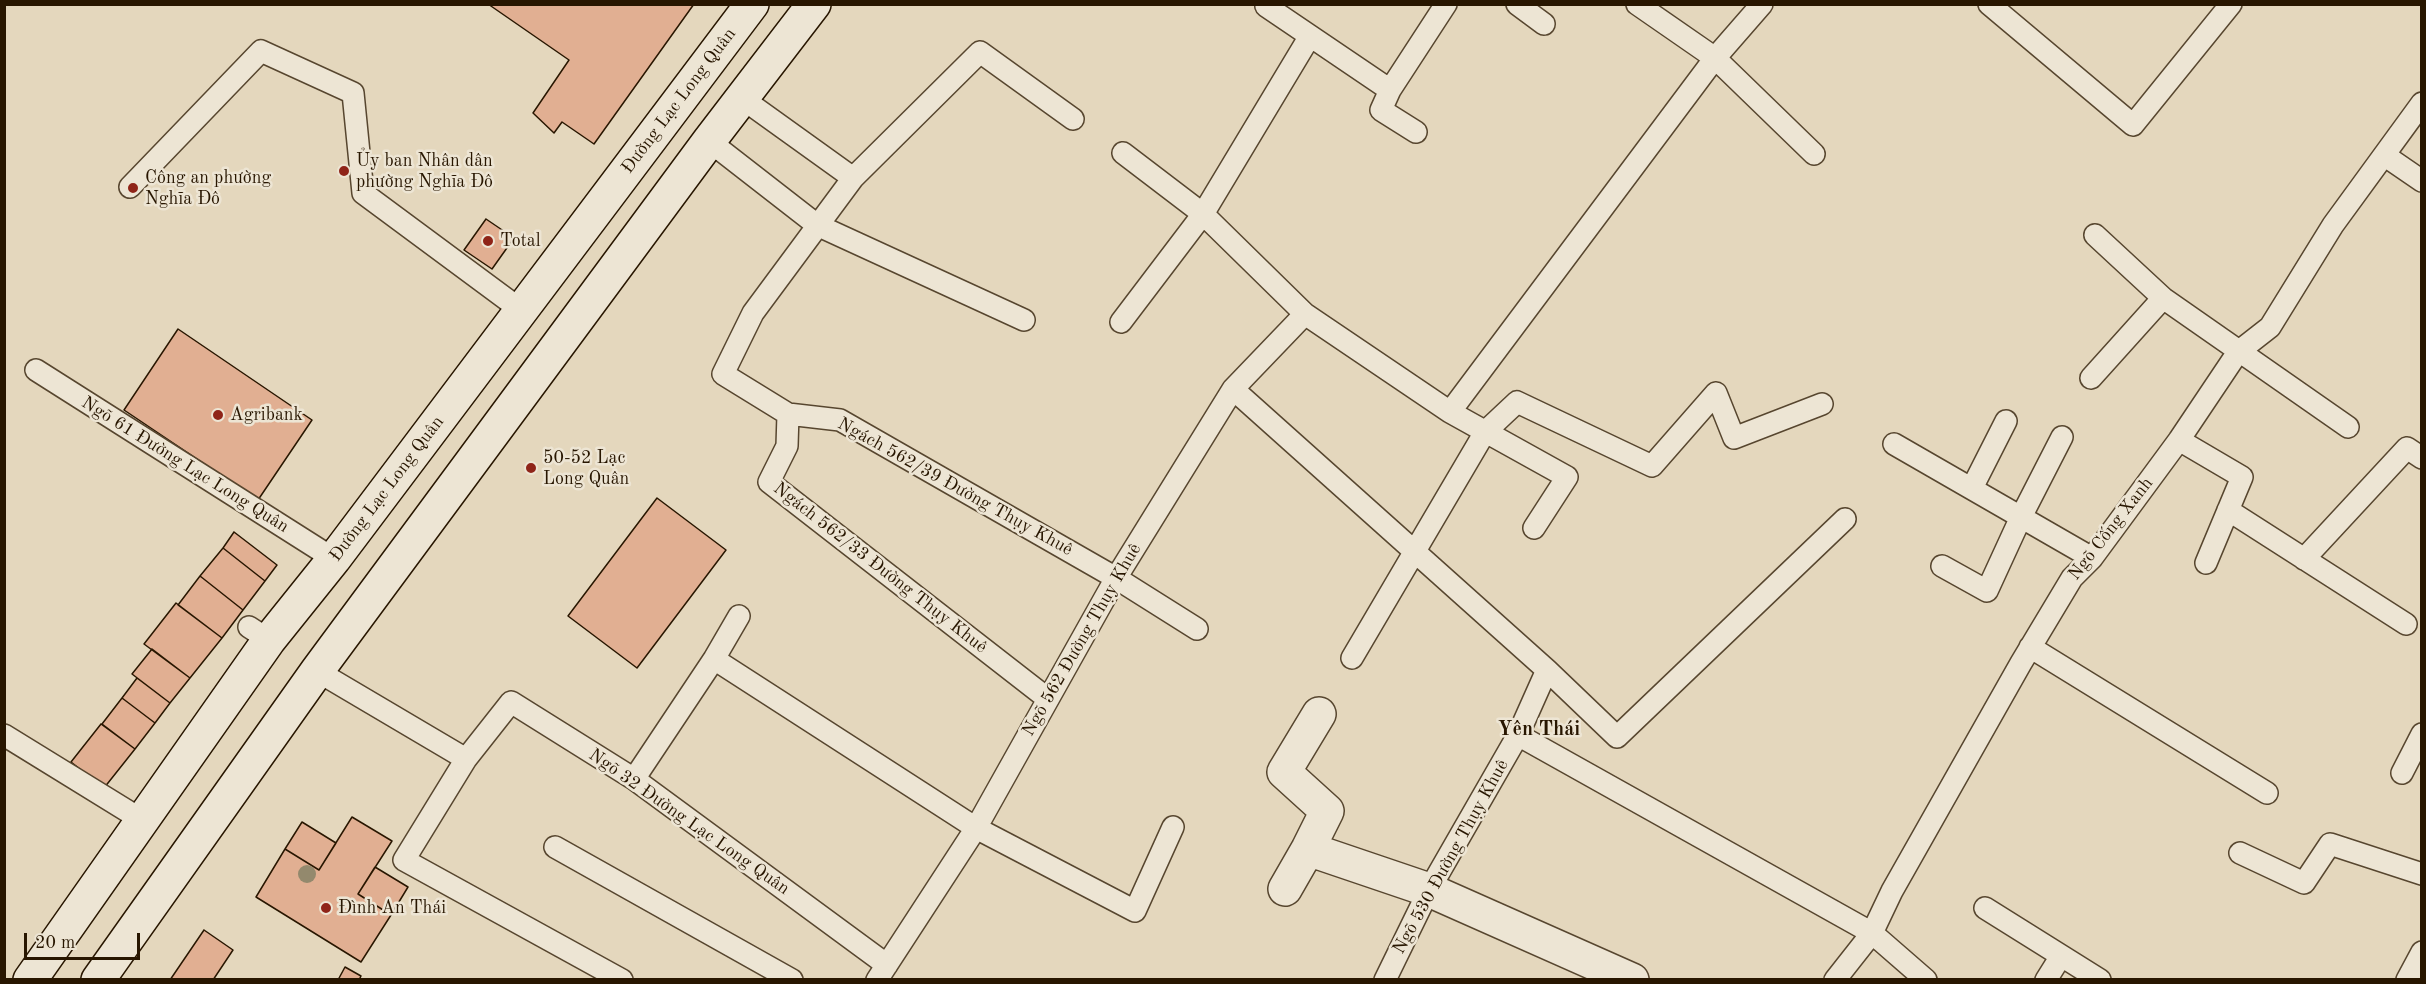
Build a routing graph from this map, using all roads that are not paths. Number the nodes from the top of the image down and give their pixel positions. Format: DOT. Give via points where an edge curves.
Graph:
graph roads {
  1 [pos="752,4"];
  2 [pos="814,4"];
  3 [pos="1267,4"];
  4 [pos="1446,4"];
  5 [pos="1517,4"];
  6 [pos="1637,4"];
  7 [pos="1762,4"];
  8 [pos="1989,4"];
  9 [pos="2231,4"];
  10 [pos="1544,24"];
  11 [pos="1310,36"];
  12 [pos="1715,58"];
  13 [pos="1390,90"];
  14 [pos="743,99"];
  15 [pos="2421,103"];
  16 [pos="671,112"];
  17 [pos="1073,119"];
  18 [pos="1416,132"];
  19 [pos="709,141"];
  20 [pos="1123,153"];
  21 [pos="1814,154"];
  22 [pos="2384,155"];
  23 [pos="853,178"];
  24 [pos="2421,182"];
  25 [pos="130,187"];
  26 [pos="1203,214"];
  27 [pos="817,225"];
  28 [pos="2095,235"];
  29 [pos="2163,298"];
  30 [pos="521,310"];
  31 [pos="1305,314"];
  32 [pos="1024,320"];
  33 [pos="1121,322"];
  34 [pos="2238,352"];
  35 [pos="36,370"];
  36 [pos="2091,378"];
  37 [pos="1233,389"];
  38 [pos="1822,404"];
  39 [pos="1450,412"];
  40 [pos="788,414"];
  41 [pos="2006,421"];
  42 [pos="2348,427"];
  43 [pos="1485,432"];
  44 [pos="2062,437"];
  45 [pos="2180,440"];
  46 [pos="1894,444"];
  47 [pos="2421,458"];
  48 [pos="1972,488"];
  49 [pos="2228,510"];
  50 [pos="2021,517"];
  51 [pos="1845,519"];
  52 [pos="1534,528"];
  53 [pos="1414,550"];
  54 [pos="2092,558"];
  55 [pos="334,559"];
  56 [pos="2304,559"];
  57 [pos="2206,563"];
  58 [pos="1942,566"];
  59 [pos="1116,578"];
  60 [pos="739,616"];
  61 [pos="2406,624"];
  62 [pos="1197,629"];
  63 [pos="2030,647"];
  64 [pos="714,658"];
  65 [pos="1352,658"];
  66 [pos="1547,670"];
  67 [pos="317,671"];
  68 [pos="1047,699"];
  69 [pos="1319,714"];
  70 [pos="2421,734"];
  71 [pos="4,735"];
  72 [pos="1518,735"];
  73 [pos="466,759"];
  74 [pos="2402,773"];
  75 [pos="634,779"];
  76 [pos="2267,793"];
  77 [pos="142,820"];
  78 [pos="1173,827"];
  79 [pos="976,828"];
  80 [pos="555,847"];
  81 [pos="1308,849"];
  82 [pos="2240,854"];
  83 [pos="2421,874"];
  84 [pos="1285,888"];
  85 [pos="1429,890"];
  86 [pos="1985,908"];
  87 [pos="1872,933"];
  88 [pos="2421,952"];
  89 [pos="2061,956"];
  90 [pos="882,972"];
  91 [pos="30,980"];
  92 [pos="98,980"];
  93 [pos="622,980"];
  94 [pos="792,980"];
  95 [pos="1385,980"];
  96 [pos="1632,980"];
  97 [pos="1835,980"];
  98 [pos="1926,980"];
  99 [pos="2046,980"];
  100 [pos="2100,980"];
  101 [pos="2407,980"];
  1 -- 16 [label="main road, Đường Lạc Long Quân"];
  2 -- 14 [label="main road"];
  3 -- 11 [label="lane"];
  4 -- 13 [label="lane"];
  5 -- 10 [label="lane"];
  6 -- 12 [label="lane"];
  7 -- 12 [label="lane"];
  8 -- 9 [label="lane" via="2133,125"];
  11 -- 13 [label="lane"];
  11 -- 26 [label="lane"];
  12 -- 21 [label="lane"];
  12 -- 39 [label="lane"];
  13 -- 18 [label="lane" via="1381,110"];
  14 -- 19 [label="main road"];
  14 -- 23 [label="lane"];
  15 -- 22 [label="lane, Ngõ Cống Xanh"];
  16 -- 19 [label="main road"];
  16 -- 30 [label="main road, Đường Lạc Long Quân"];
  17 -- 23 [label="lane" via="980,52"];
  19 -- 27 [label="lane"];
  19 -- 67 [label="main road"];
  20 -- 26 [label="lane"];
  22 -- 24 [label="lane"];
  22 -- 34 [label="lane, Ngõ Cống Xanh" via="2333,225 2270,327"];
  23 -- 27 [label="lane"];
  25 -- 30 [label="lane" via="261,51 353,93 363,193"];
  26 -- 31 [label="lane"];
  26 -- 33 [label="lane"];
  27 -- 32 [label="lane"];
  27 -- 40 [label="lane, Ngách 562/39 Đường Thụy Khuê" via="753,313 723,374"];
  28 -- 29 [label="lane"];
  29 -- 34 [label="lane"];
  29 -- 36 [label="lane"];
  30 -- 55 [label="main road, Đường Lạc Long Quân"];
  31 -- 37 [label="lane, Ngõ 562 Đường Thụy Khuê"];
  31 -- 39 [label="lane"];
  34 -- 42 [label="lane"];
  34 -- 45 [label="lane, Ngõ Cống Xanh"];
  35 -- 55 [label="lane, Ngõ 61 Đường Lạc Long Quân"];
  37 -- 53 [label="lane"];
  37 -- 59 [label="lane, Ngõ 562 Đường Thụy Khuê"];
  38 -- 43 [label="lane" via="1734,438 1716,393 1652,466 1517,402"];
  39 -- 43 [label="lane"];
  40 -- 59 [label="lane, Ngách 562/39 Đường Thụy Khuê" via="840,420"];
  40 -- 68 [label="lane, Ngách 562/33 Đường Thụy Khuê" via="787,446 769,482"];
  41 -- 48 [label="lane"];
  43 -- 52 [label="lane" via="1567,477"];
  43 -- 53 [label="lane"];
  44 -- 50 [label="lane"];
  45 -- 49 [label="lane" via="2242,477"];
  45 -- 54 [label="lane, Ngõ Cống Xanh"];
  46 -- 48 [label="lane"];
  47 -- 56 [label="lane" via="2407,448"];
  48 -- 50 [label="lane"];
  49 -- 56 [label="lane"];
  49 -- 57 [label="lane"];
  50 -- 54 [label="lane"];
  50 -- 58 [label="lane" via="1986,591"];
  51 -- 66 [label="lane" via="1617,737"];
  53 -- 65 [label="lane"];
  53 -- 66 [label="lane"];
  54 -- 63 [label="lane, Ngõ Cống Xanh" via="2072,578"];
  55 -- 77 [label="main road, Đường Lạc Long Quân" via="259,633"];
  56 -- 61 [label="lane"];
  59 -- 62 [label="lane, Ngách 562/39 Đường Thụy Khuê"];
  59 -- 68 [label="lane, Ngõ 562 Đường Thụy Khuê"];
  60 -- 64 [label="lane"];
  63 -- 76 [label="lane"];
  63 -- 87 [label="lane, Ngõ Cống Xanh"];
  64 -- 75 [label="lane"];
  64 -- 79 [label="lane"];
  66 -- 72 [label="lane, Ngõ 530 Đường Thụy Khuê"];
  67 -- 73 [label="lane"];
  67 -- 92 [label="main road"];
  68 -- 79 [label="lane, Ngõ 562 Đường Thụy Khuê"];
  69 -- 81 [label="main road" via="1284,772 1327,811"];
  70 -- 74 [label="lane"];
  71 -- 77 [label="lane"];
  72 -- 85 [label="lane, Ngõ 530 Đường Thụy Khuê"];
  72 -- 87 [label="lane"];
  73 -- 75 [label="lane, Ngõ 32 Đường Lạc Long Quân" via="511,702"];
  73 -- 93 [label="lane" via="404,860"];
  75 -- 90 [label="lane, Ngõ 32 Đường Lạc Long Quân"];
  77 -- 91 [label="main road, Đường Lạc Long Quân"];
  78 -- 79 [label="lane" via="1135,911"];
  79 -- 90 [label="lane, Ngõ 562 Đường Thụy Khuê"];
  80 -- 94 [label="lane"];
  81 -- 84 [label="main road"];
  81 -- 85 [label="main road"];
  82 -- 83 [label="lane" via="2304,883 2330,844"];
  85 -- 95 [label="lane, Ngõ 530 Đường Thụy Khuê"];
  85 -- 96 [label="main road"];
  86 -- 89 [label="lane"];
  87 -- 97 [label="lane, Ngõ Cống Xanh"];
  87 -- 98 [label="lane"];
  88 -- 101 [label="lane"];
  89 -- 99 [label="lane"];
  89 -- 100 [label="lane"];
}
